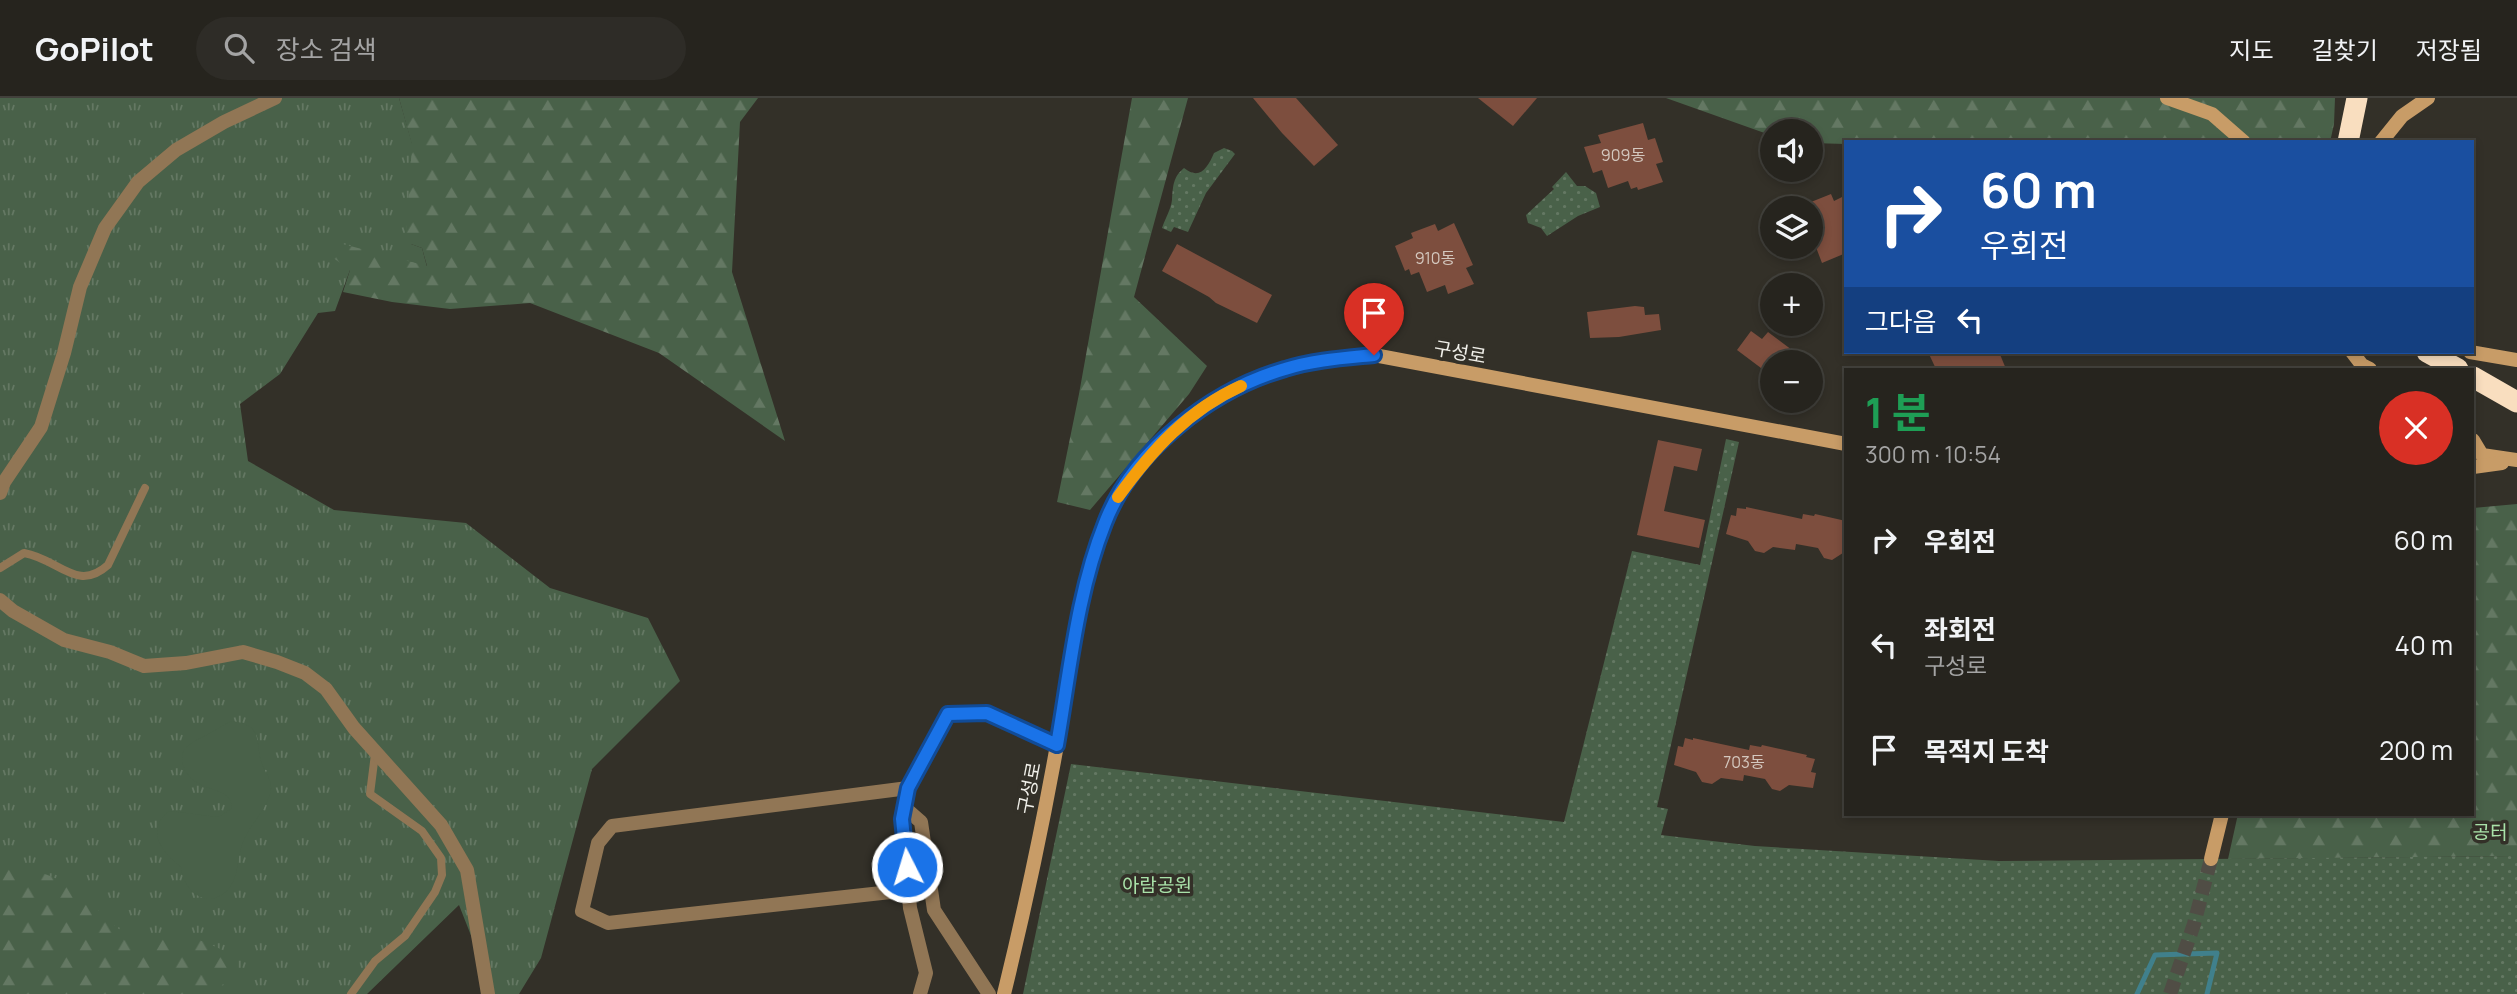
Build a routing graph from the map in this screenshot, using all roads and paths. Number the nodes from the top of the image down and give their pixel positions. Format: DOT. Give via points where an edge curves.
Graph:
graph roads {
  1 [pos="275,98"];
  2 [pos="2167,98"];
  3 [pos="2357,98"];
  4 [pos="2428,98"];
  5 [pos="2242,140"];
  6 [pos="2348,140"];
  7 [pos="2383,140"];
  8 [pos="2474,353"];
  9 [pos="2354,354"];
  10 [pos="2431,354"];
  11 [pos="2517,360"];
  12 [pos="2368,368"];
  13 [pos="2456,368"];
  14 [pos="2474,378"];
  15 [pos="2517,402"];
  16 [pos="2474,442"];
  17 [pos="1844,444"];
  18 [pos="2517,460"];
  19 [pos="2474,467"];
  20 [pos="145,488"];
  21 [pos="0,493"];
  22 [pos="0,568"];
  23 [pos="0,600"];
  24 [pos="1057,745"];
  25 [pos="376,751"];
  26 [pos="908,788"];
  27 [pos="905,808"];
  28 [pos="2222,816"];
  29 [pos="2211,859"];
  30 [pos="909,890"];
  31 [pos="351,994"];
  32 [pos="488,994"];
  33 [pos="920,994"];
  34 [pos="989,994"];
  35 [pos="1004,994"];
  1 -- 21 [label="street" via="176,150 138,182 105,228 80,287 41,428"];
  2 -- 5 [label="street" via="2213,114"];
  3 -- 6 [label="highway"];
  4 -- 7 [label="street" via="2402,116"];
  8 -- 11 [label="street"];
  9 -- 12 [label="street"];
  10 -- 13 [label="highway"];
  14 -- 15 [label="highway"];
  16 -- 18 [label="street" via="2482,455"];
  17 -- 24 [label="street, 구성로" via="1374,355 1318,362 1255,380 1229,391 1181,424 1158,444 1117,498 1087,583"];
  18 -- 19 [label="street"];
  20 -- 22 [label="lane" via="108,565 98,574 77,576 24,553"];
  23 -- 25 [label="street" via="64,640 144,666 243,652 305,673 326,689"];
  24 -- 26 [label="street" via="987,713 948,714"];
  24 -- 35 [label="street, 구성로"];
  25 -- 31 [label="lane" via="370,794 422,831 442,859 442,875 405,936 375,961"];
  25 -- 32 [label="street" via="441,825 467,870"];
  26 -- 27 [label="street"];
  26 -- 30 [label="street" via="612,826 598,843 582,911 608,923"];
  27 -- 30 [label="street" via="902,819"];
  27 -- 34 [label="street" via="921,822 933,910"];
  28 -- 29 [label="street"];
  30 -- 33 [label="street" via="926,973"];
}
